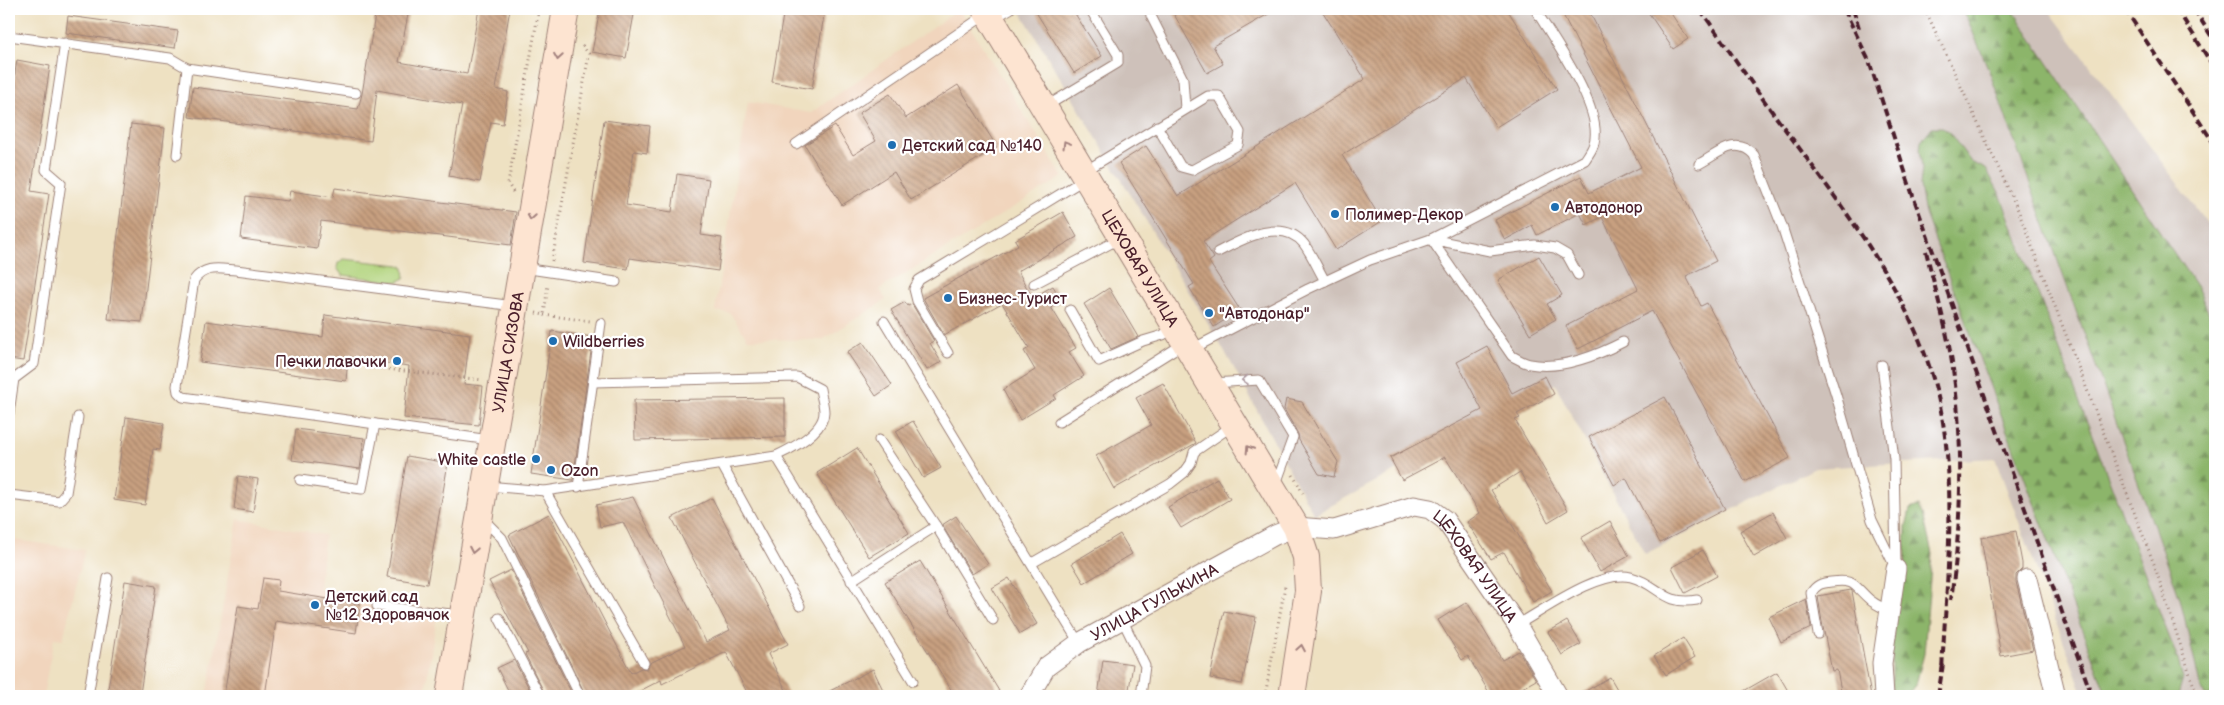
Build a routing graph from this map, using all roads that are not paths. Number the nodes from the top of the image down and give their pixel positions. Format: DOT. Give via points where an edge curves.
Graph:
graph roads {
  1 [pos="566,9"];
  2 [pos="1090,9"];
  3 [pos="1150,9"];
  4 [pos="1535,9"];
  5 [pos="993,13"];
  6 [pos="9,36"];
  7 [pos="66,43"];
  8 [pos="187,68"];
  9 [pos="356,93"];
  10 [pos="1044,108"];
  11 [pos="1185,109"];
  12 [pos="1157,126"];
  13 [pos="796,144"];
  14 [pos="177,155"];
  15 [pos="1699,164"];
  16 [pos="1085,176"];
  17 [pos="1122,238"];
  18 [pos="1431,238"];
  19 [pos="1218,252"];
  20 [pos="523,268"];
  21 [pos="1578,274"];
  22 [pos="36,281"];
  23 [pos="1325,281"];
  24 [pos="46,282"];
  25 [pos="616,282"];
  26 [pos="1034,284"];
  27 [pos="522,309"];
  28 [pos="1070,310"];
  29 [pos="884,321"];
  30 [pos="601,323"];
  31 [pos="1183,340"];
  32 [pos="1624,342"];
  33 [pos="948,353"];
  34 [pos="1882,365"];
  35 [pos="594,382"];
  36 [pos="1209,383"];
  37 [pos="9,413"];
  38 [pos="78,417"];
  39 [pos="1059,422"];
  40 [pos="375,424"];
  41 [pos="1234,425"];
  42 [pos="492,440"];
  43 [pos="878,440"];
  44 [pos="776,456"];
  45 [pos="722,465"];
  46 [pos="300,480"];
  47 [pos="485,486"];
  48 [pos="578,487"];
  49 [pos="1274,489"];
  50 [pos="545,491"];
  51 [pos="9,495"];
  52 [pos="479,516"];
  53 [pos="936,526"];
  54 [pos="1296,527"];
  55 [pos="1032,563"];
  56 [pos="1896,569"];
  57 [pos="108,578"];
  58 [pos="2027,579"];
  59 [pos="851,581"];
  60 [pos="1697,600"];
  61 [pos="377,606"];
  62 [pos="800,606"];
  63 [pos="1891,612"];
  64 [pos="462,615"];
  65 [pos="499,618"];
  66 [pos="1122,619"];
  67 [pos="993,620"];
  68 [pos="1517,626"];
  69 [pos="1818,634"];
  70 [pos="1079,643"];
  71 [pos="644,663"];
  72 [pos="913,682"];
  73 [pos="1557,695"];
  74 [pos="88,696"];
  75 [pos="449,696"];
  76 [pos="540,696"];
  77 [pos="580,696"];
  78 [pos="1029,696"];
  79 [pos="1141,696"];
  80 [pos="1292,696"];
  81 [pos="1884,696"];
  82 [pos="2056,696"];
  1 -- 20 [label="main road, УЛИЦА СИЗОВА, one-way"];
  2 -- 10 [label="lane" via="1118,55 1118,63"];
  3 -- 11 [label="lane" via="1183,79"];
  4 -- 18 [label="lane" via="1590,102 1595,143 1585,160"];
  5 -- 10 [label="main road, ЦЕХОВАЯ УЛИЦА"];
  5 -- 13 [label="lane"];
  6 -- 7 [label="lane"];
  7 -- 8 [label="lane" via="170,58"];
  7 -- 24 [label="lane" via="46,170 61,183"];
  8 -- 9 [label="lane"];
  8 -- 14 [label="lane"];
  16 -- 10 [label="main road, ЦЕХОВАЯ УЛИЦА, one-way"];
  11 -- 12 [label="lane"];
  11 -- 12 [label="lane" via="1208,96 1219,96 1240,132 1238,145 1192,170 1186,170"];
  12 -- 16 [label="lane"];
  15 -- 56 [label="lane" via="1735,144 1746,146 1754,154 1782,226 1872,520"];
  16 -- 17 [label="main road, ЦЕХОВАЯ УЛИЦА"];
  16 -- 33 [label="lane" via="919,280 914,289 917,301"];
  17 -- 26 [label="lane"];
  17 -- 31 [label="main road, ЦЕХОВАЯ УЛИЦА"];
  18 -- 21 [label="lane" via="1490,251 1535,245 1555,248 1567,255"];
  18 -- 23 [label="lane" via="1370,260"];
  18 -- 32 [label="lane" via="1512,356 1529,364 1553,364 1601,353"];
  19 -- 23 [label="lane" via="1254,234 1287,233 1303,242"];
  20 -- 25 [label="lane"];
  20 -- 27 [label="main road, УЛИЦА СИЗОВА"];
  22 -- 24 [label="lane"];
  23 -- 31 [label="lane"];
  24 -- 37 [label="lane" via="34,364 14,378"];
  27 -- 40 [label="lane" via="280,275 208,268 199,273 194,280 178,392 184,397"];
  27 -- 42 [label="main road, УЛИЦА СИЗОВА"];
  28 -- 31 [label="lane" via="1099,361 1163,335"];
  29 -- 55 [label="lane"];
  30 -- 35 [label="lane"];
  31 -- 36 [label="main road, ЦЕХОВАЯ УЛИЦА"];
  31 -- 39 [label="lane"];
  34 -- 56 [label="lane" via="1894,459"];
  35 -- 44 [label="lane" via="797,377 820,389 824,414 809,436"];
  35 -- 48 [label="lane"];
  36 -- 41 [label="main road, ЦЕХОВАЯ УЛИЦА"];
  49 -- 36 [label="lane, one-way" via="1293,437 1259,380"];
  38 -- 51 [label="lane" via="66,493 59,501"];
  40 -- 42 [label="lane"];
  40 -- 46 [label="lane" via="362,489"];
  49 -- 41 [label="main road, ЦЕХОВАЯ УЛИЦА, one-way"];
  41 -- 55 [label="lane" via="1194,452 1184,473 1170,484"];
  42 -- 47 [label="main road, УЛИЦА СИЗОВА"];
  43 -- 53 [label="lane"];
  44 -- 45 [label="lane"];
  44 -- 59 [label="lane"];
  45 -- 48 [label="lane"];
  45 -- 62 [label="lane"];
  47 -- 50 [label="lane"];
  47 -- 52 [label="main road, УЛИЦА СИЗОВА"];
  48 -- 50 [label="lane"];
  49 -- 54 [label="main road, ЦЕХОВАЯ УЛИЦА"];
  50 -- 71 [label="lane"];
  52 -- 64 [label="main road, УЛИЦА СИЗОВА, one-way"];
  52 -- 77 [label="lane" via="502,538"];
  53 -- 59 [label="lane"];
  53 -- 67 [label="lane"];
  54 -- 66 [label="street, УЛИЦА ГУЛЬКИНА" via="1238,554"];
  54 -- 68 [label="street, ЦЕХОВАЯ УЛИЦА" via="1334,530 1414,506 1430,509 1445,520"];
  80 -- 54 [label="main road, ЦЕХОВАЯ УЛИЦА, one-way" via="1308,591 1306,557"];
  55 -- 70 [label="lane"];
  56 -- 63 [label="street"];
  57 -- 74 [label="lane"];
  58 -- 82 [label="street"];
  59 -- 72 [label="lane"];
  60 -- 68 [label="lane" via="1683,602 1670,599 1646,582 1616,575 1596,581"];
  61 -- 64 [label="lane"];
  63 -- 69 [label="lane" via="1847,580 1825,583 1816,586 1811,593"];
  63 -- 81 [label="street" via="1882,663"];
  64 -- 75 [label="main road, УЛИЦА СИЗОВА"];
  65 -- 76 [label="lane"];
  66 -- 70 [label="street, УЛИЦА ГУЛЬКИНА"];
  66 -- 79 [label="lane" via="1145,666"];
  68 -- 73 [label="street, ЦЕХОВАЯ УЛИЦА"];
  70 -- 78 [label="street, УЛИЦА ГУЛЬКИНА" via="1046,667"];
}
